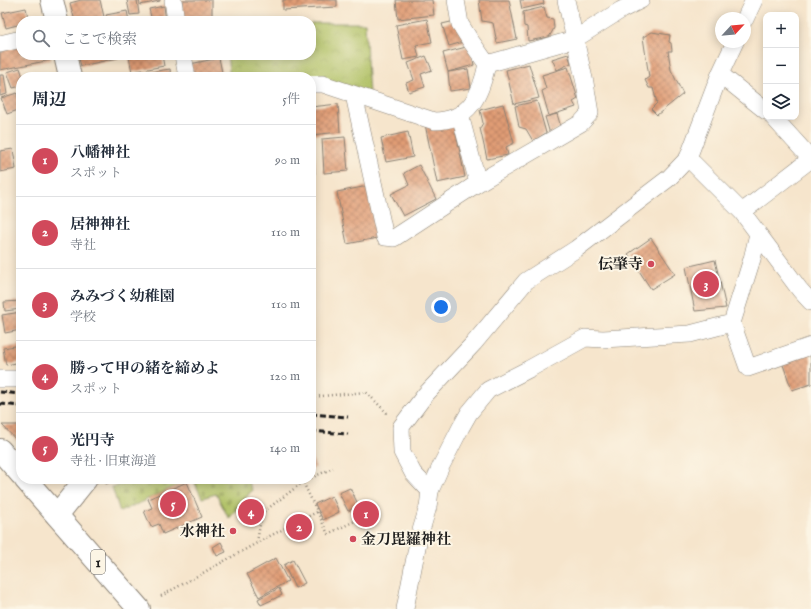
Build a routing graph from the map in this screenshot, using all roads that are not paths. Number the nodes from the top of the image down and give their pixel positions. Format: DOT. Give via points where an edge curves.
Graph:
graph roads {
  1 [pos="52,0"];
  2 [pos="173,0"];
  3 [pos="456,0"];
  4 [pos="566,0"];
  5 [pos="641,0"];
  6 [pos="754,0"];
  7 [pos="748,12"];
  8 [pos="56,16"];
  9 [pos="175,16"];
  10 [pos="575,39"];
  11 [pos="16,40"];
  12 [pos="0,44"];
  13 [pos="732,48"];
  14 [pos="66,60"];
  15 [pos="184,60"];
  16 [pos="487,64"];
  17 [pos="69,72"];
  18 [pos="186,72"];
  19 [pos="720,74"];
  20 [pos="316,84"];
  21 [pos="354,95"];
  22 [pos="763,109"];
  23 [pos="460,115"];
  24 [pos="776,120"];
  25 [pos="688,158"];
  26 [pos="811,159"];
  27 [pos="478,183"];
  28 [pos="742,212"];
  29 [pos="758,234"];
  30 [pos="811,302"];
  31 [pos="732,323"];
  32 [pos="811,346"];
  33 [pos="0,379"];
  34 [pos="16,379"];
  35 [pos="29,484"];
  36 [pos="82,484"];
  37 [pos="430,491"];
  38 [pos="57,515"];
  39 [pos="139,609"];
  40 [pos="405,609"];
  1 -- 8 [label="main road"];
  2 -- 9 [label="street"];
  3 -- 16 [label="street" via="460,24"];
  4 -- 10 [label="street"];
  5 -- 10 [label="street" via="620,10"];
  6 -- 7 [label="street"];
  10 -- 16 [label="street"];
  10 -- 27 [label="street" via="590,114 581,123"];
  11 -- 12 [label="street"];
  13 -- 19 [label="street"];
  14 -- 17 [label="main road"];
  15 -- 18 [label="street"];
  16 -- 23 [label="street" via="483,84 476,100"];
  19 -- 22 [label="street"];
  19 -- 25 [label="street"];
  20 -- 21 [label="street"];
  21 -- 23 [label="street" via="434,121"];
  21 -- 27 [label="street" via="385,237 394,238"];
  23 -- 27 [label="street"];
  24 -- 26 [label="street"];
  25 -- 28 [label="street"];
  25 -- 37 [label="street" via="669,178 576,249 526,281 474,343 425,395 401,427 402,452 413,473"];
  26 -- 28 [label="street"];
  28 -- 29 [label="street"];
  29 -- 30 [label="street"];
  29 -- 31 [label="street"];
  31 -- 32 [label="street" via="748,368"];
  31 -- 37 [label="street" via="690,334 585,338 488,390 469,413"];
  33 -- 34 [label="street"];
  35 -- 38 [label="main road, 1"];
  36 -- 38 [label="main road"];
  37 -- 40 [label="street"];
  38 -- 39 [label="main road, 1"];
}
